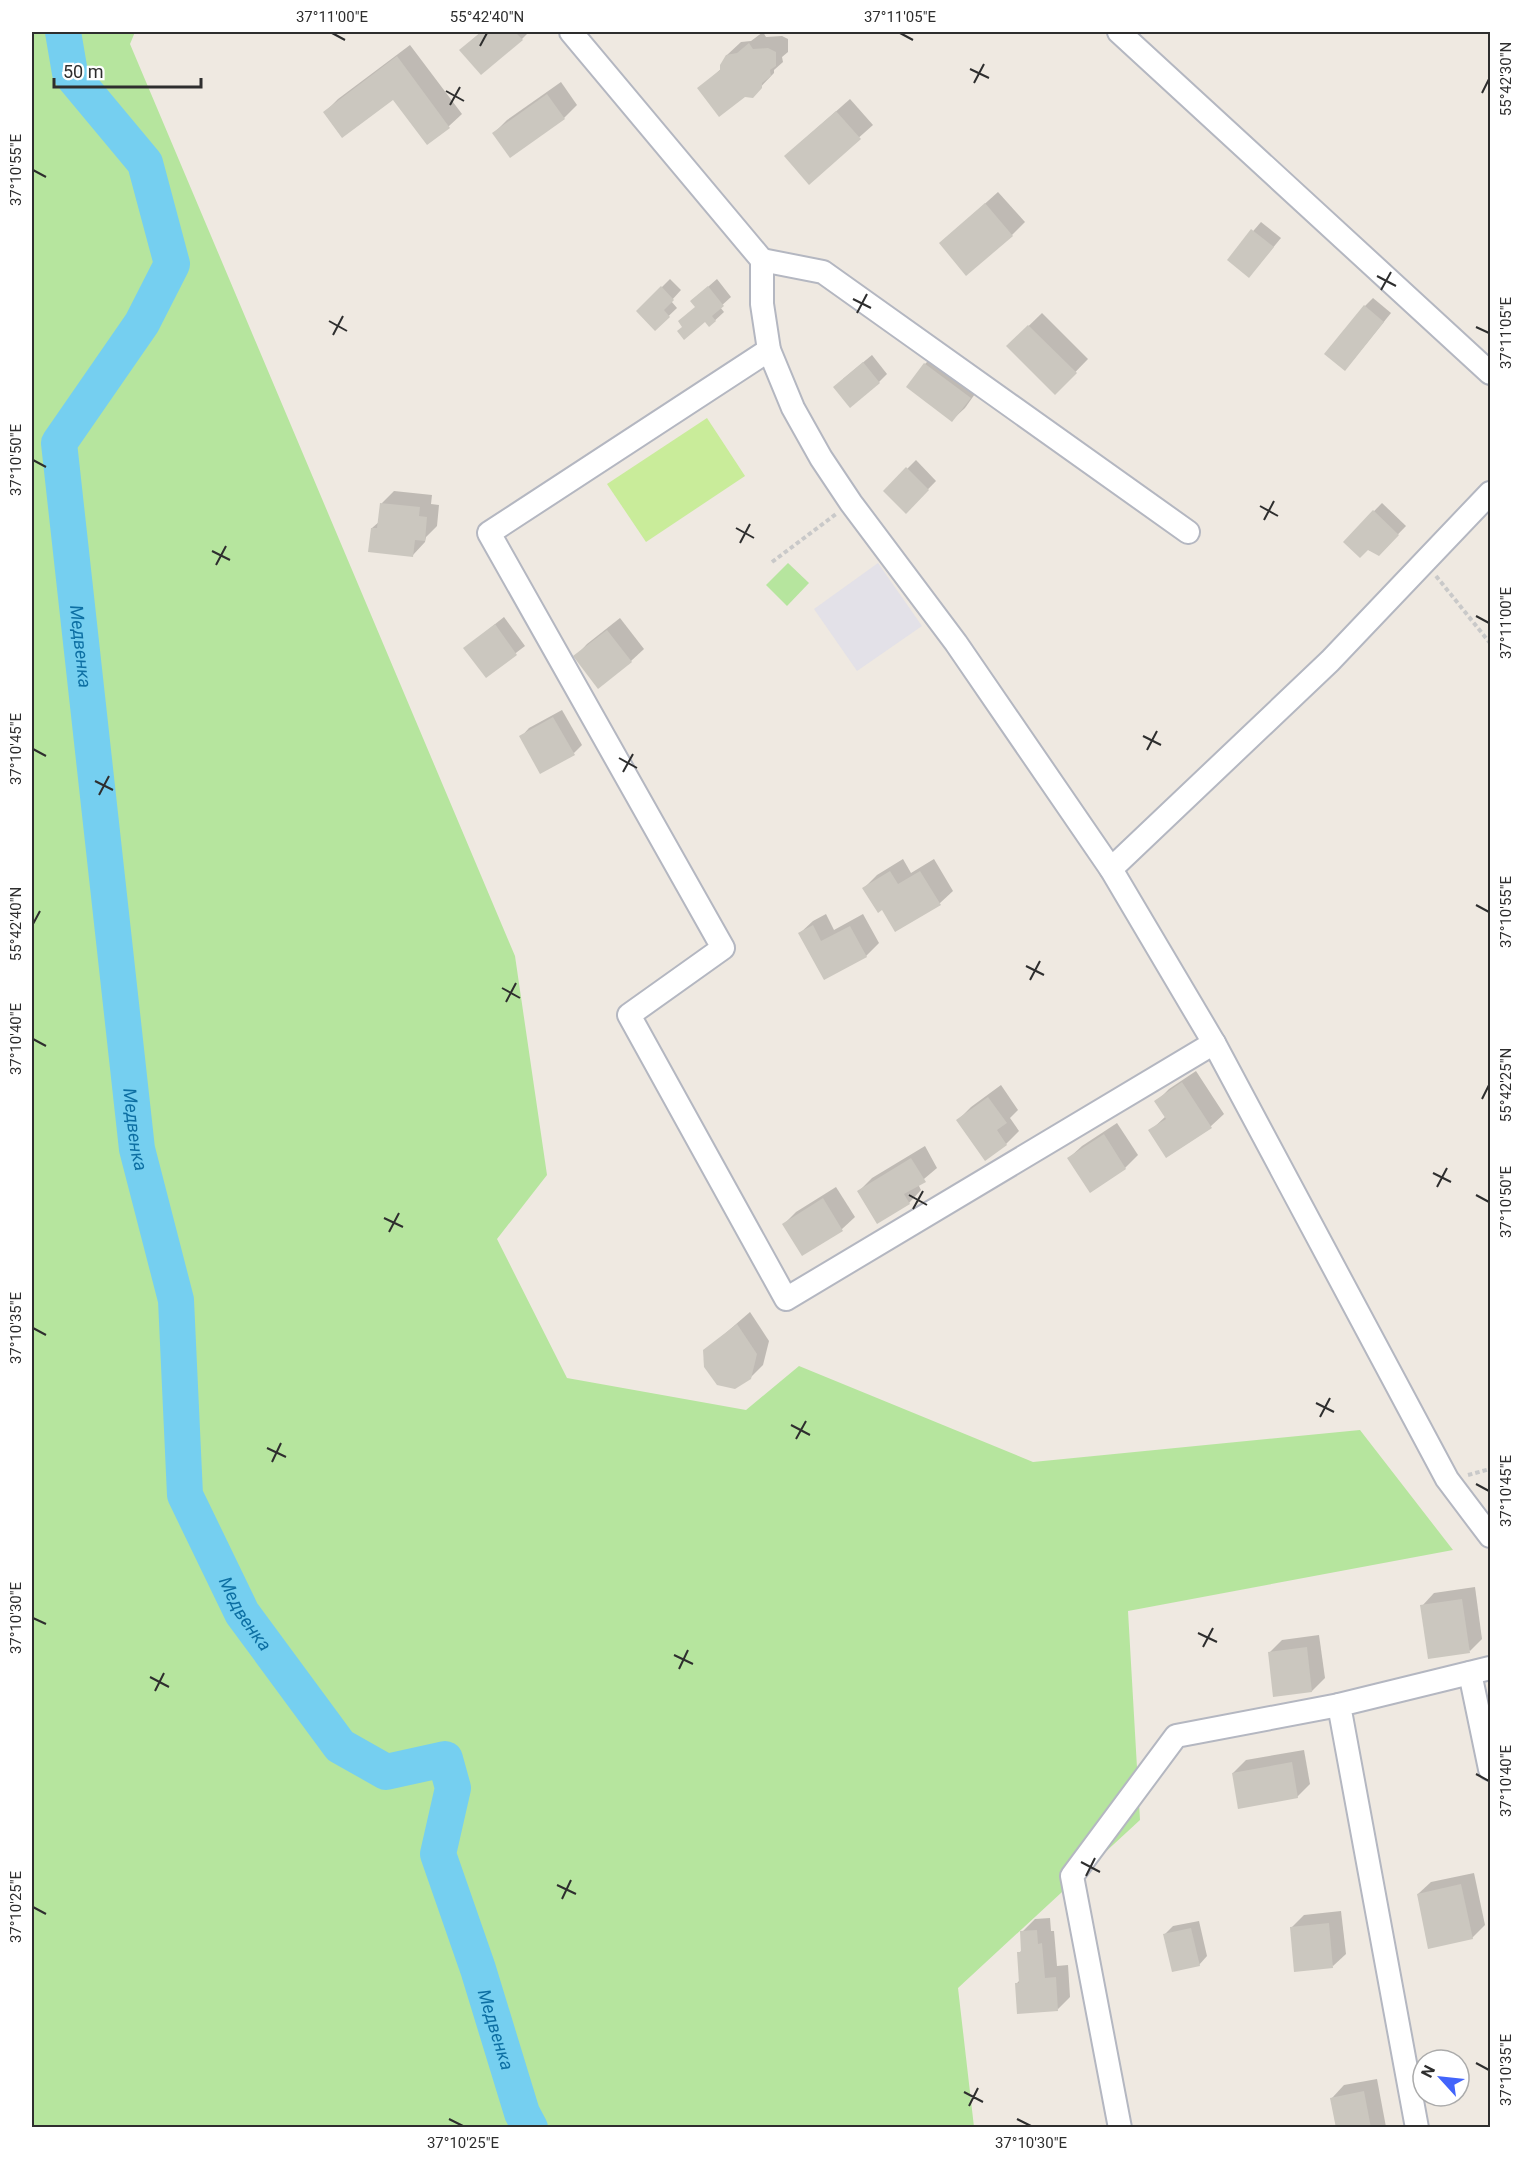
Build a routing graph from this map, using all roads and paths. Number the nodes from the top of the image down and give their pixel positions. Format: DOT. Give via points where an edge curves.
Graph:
graph roads {
  1 [pos="571,32"];
  2 [pos="1119,32"];
  3 [pos="762,260"];
  4 [pos="769,350"];
  5 [pos="1491,373"];
  6 [pos="1491,493"];
  7 [pos="851,503"];
  8 [pos="1188,532"];
  9 [pos="772,562"];
  10 [pos="1424,562"];
  11 [pos="1491,643"];
  12 [pos="1111,869"];
  13 [pos="1214,1043"];
  14 [pos="1491,1536"];
  15 [pos="1480,1670"];
  16 [pos="1339,1705"];
  17 [pos="1491,1769"];
  18 [pos="1120,2127"];
  19 [pos="1417,2127"];
  1 -- 3 [label="street"];
  2 -- 5 [label="street"];
  3 -- 4 [label="street" via="762,304"];
  3 -- 8 [label="street" via="823,272"];
  4 -- 7 [label="street" via="793,408"];
  4 -- 13 [label="street" via="489,533 723,948 629,1015 786,1299"];
  6 -- 10 [label="street"];
  7 -- 9 [label="path"];
  7 -- 12 [label="street" via="956,643"];
  10 -- 11 [label="path"];
  10 -- 12 [label="street" via="1330,661"];
  12 -- 13 [label="street"];
  13 -- 14 [label="street" via="1447,1479"];
  15 -- 16 [label="street"];
  15 -- 17 [label="street"];
  16 -- 18 [label="street" via="1176,1736 1072,1876"];
  16 -- 19 [label="street"];
}
